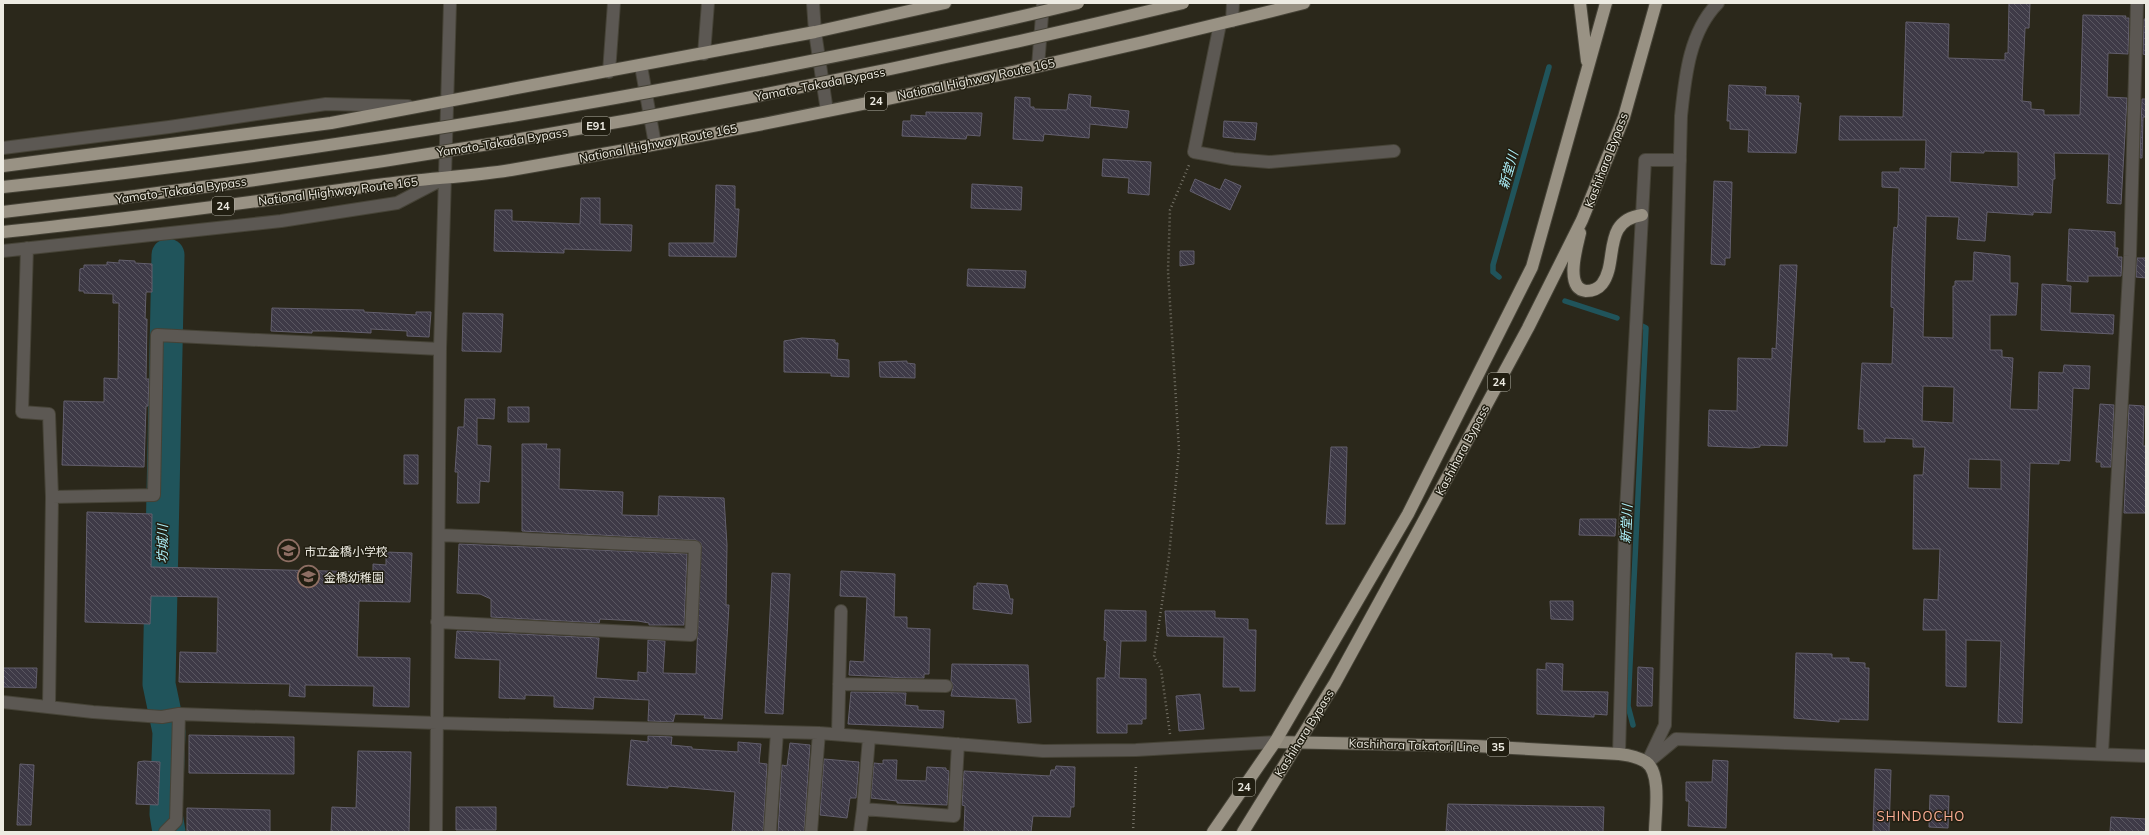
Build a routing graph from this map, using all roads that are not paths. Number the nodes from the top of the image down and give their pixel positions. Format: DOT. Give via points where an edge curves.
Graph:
graph roads {
  1 [pos="450,3"];
  2 [pos="614,3"];
  3 [pos="708,3"];
  4 [pos="813,3"];
  5 [pos="945,3"];
  6 [pos="1043,3"];
  7 [pos="1078,3"];
  8 [pos="1183,3"];
  9 [pos="1233,3"];
  10 [pos="1304,3"];
  11 [pos="1580,3"];
  12 [pos="1606,3"];
  13 [pos="1656,3"];
  14 [pos="1718,3"];
  15 [pos="2137,3"];
  16 [pos="1226,23"];
  17 [pos="815,32"];
  18 [pos="704,54"];
  19 [pos="641,66"];
  20 [pos="1038,66"];
  21 [pos="1588,69"];
  22 [pos="609,72"];
  23 [pos="446,101"];
  24 [pos="417,106"];
  25 [pos="827,111"];
  26 [pos="655,144"];
  27 [pos="3,148"];
  28 [pos="1394,151"];
  29 [pos="1680,160"];
  30 [pos="3,166"];
  31 [pos="443,179"];
  32 [pos="3,187"];
  33 [pos="3,212"];
  34 [pos="1642,215"];
  35 [pos="1582,220"];
  36 [pos="3,232"];
  37 [pos="27,248"];
  38 [pos="3,251"];
  39 [pos="440,349"];
  40 [pos="52,497"];
  41 [pos="439,535"];
  42 [pos="841,611"];
  43 [pos="437,622"];
  44 [pos="839,684"];
  45 [pos="946,686"];
  46 [pos="3,702"];
  47 [pos="49,706"];
  48 [pos="171,716"];
  49 [pos="437,723"];
  50 [pos="778,732"];
  51 [pos="819,733"];
  52 [pos="838,734"];
  53 [pos="869,738"];
  54 [pos="1299,741"];
  55 [pos="1275,742"];
  56 [pos="958,744"];
  57 [pos="2102,753"];
  58 [pos="1619,754"];
  59 [pos="2146,756"];
  60 [pos="1647,763"];
  61 [pos="863,809"];
  62 [pos="168,830"];
  63 [pos="436,832"];
  64 [pos="770,832"];
  65 [pos="811,832"];
  66 [pos="860,832"];
  67 [pos="1213,832"];
  68 [pos="1243,832"];
  69 [pos="1655,832"];
  1 -- 23 [label="street"];
  2 -- 22 [label="street"];
  3 -- 18 [label="street"];
  4 -- 17 [label="street"];
  5 -- 17 [label="highway"];
  6 -- 20 [label="street"];
  7 -- 32 [label="highway, Yamato-Takada Bypass / E91, bridge" via="812,61 514,116 224,161"];
  8 -- 33 [label="highway, Yamato-Takada Bypass / E91, bridge" via="939,60 652,116 379,162"];
  9 -- 16 [label="street"];
  10 -- 16 [label="highway, National Highway Route 165 / 24"];
  11 -- 21 [label="highway"];
  12 -- 21 [label="highway, Kashihara Bypass / 24"];
  13 -- 35 [label="highway, Kashihara Bypass / 24" via="1624,117"];
  14 -- 29 [label="street" via="1699,30 1690,57 1682,103"];
  15 -- 57 [label="street" via="2130,256"];
  16 -- 20 [label="highway, National Highway Route 165 / 24"];
  16 -- 28 [label="street" via="1194,152 1269,162"];
  17 -- 18 [label="highway"];
  17 -- 25 [label="street"];
  18 -- 19 [label="highway"];
  19 -- 22 [label="highway"];
  19 -- 26 [label="street"];
  20 -- 25 [label="highway, National Highway Route 165 / 24"];
  21 -- 55 [label="highway, Kashihara Bypass / 24" via="1532,268 1408,514"];
  22 -- 23 [label="highway"];
  23 -- 24 [label="highway"];
  23 -- 31 [label="street"];
  24 -- 27 [label="street" via="326,104"];
  24 -- 30 [label="highway" via="331,122"];
  25 -- 26 [label="highway, National Highway Route 165 / 24"];
  26 -- 31 [label="highway, National Highway Route 165 / 24" via="507,171"];
  29 -- 34 [label="street" via="1645,160"];
  29 -- 60 [label="street" via="1665,725"];
  31 -- 36 [label="highway, National Highway Route 165 / 24" via="391,183 88,224"];
  31 -- 37 [label="street" via="397,203 281,221"];
  31 -- 39 [label="street"];
  34 -- 35 [label="highway" via="1628,219 1618,230 1612,243 1602,284 1598,288 1585,291 1575,285 1573,272"];
  34 -- 58 [label="street" via="1625,528"];
  35 -- 54 [label="highway, Kashihara Bypass / 24" via="1528,328 1415,537 1335,682"];
  37 -- 38 [label="street"];
  37 -- 40 [label="street" via="22,412 49,414"];
  39 -- 40 [label="street" via="157,334 154,495"];
  39 -- 41 [label="street"];
  40 -- 47 [label="street"];
  41 -- 43 [label="street"];
  41 -- 43 [label="street" via="695,547 691,635"];
  42 -- 44 [label="street"];
  43 -- 49 [label="street"];
  44 -- 45 [label="street"];
  44 -- 52 [label="street"];
  46 -- 47 [label="street"];
  47 -- 48 [label="street" via="93,712"];
  48 -- 49 [label="street"];
  48 -- 62 [label="street" via="176,821"];
  49 -- 50 [label="street"];
  49 -- 63 [label="street"];
  50 -- 51 [label="street"];
  50 -- 64 [label="street"];
  51 -- 52 [label="street"];
  51 -- 65 [label="street"];
  52 -- 53 [label="street"];
  53 -- 56 [label="street"];
  53 -- 61 [label="street"];
  54 -- 55 [label="main road, Kashihara Takatori Line / 35"];
  54 -- 58 [label="main road, Kashihara Takatori Line / 35" via="1476,746"];
  54 -- 68 [label="highway, Kashihara Bypass / 24"];
  55 -- 56 [label="street" via="1171,749 1043,751"];
  55 -- 67 [label="highway, Kashihara Bypass / 24"];
  56 -- 61 [label="street" via="954,816"];
  57 -- 59 [label="street"];
  57 -- 60 [label="street" via="1676,739"];
  58 -- 60 [label="main road, Kashihara Takatori Line / 35" via="1633,756"];
  60 -- 69 [label="main road" via="1654,774 1656,786"];
  61 -- 66 [label="street"];
}
